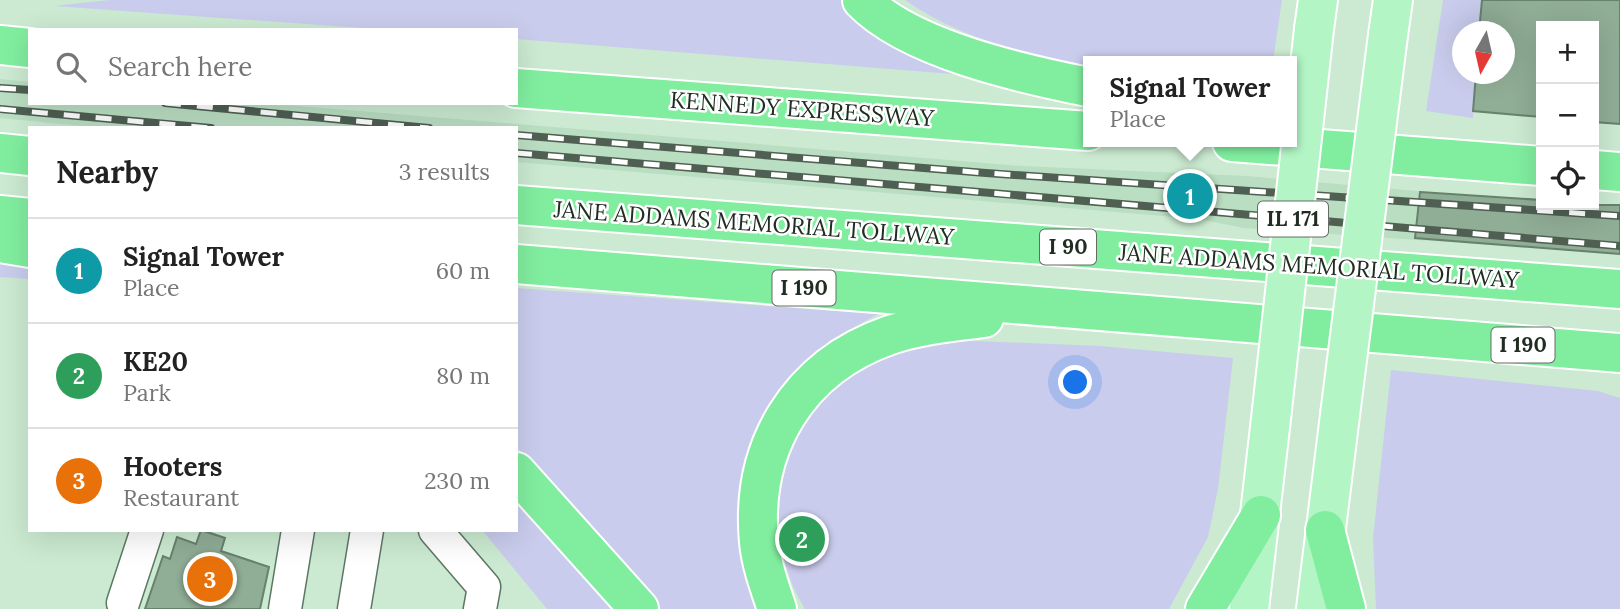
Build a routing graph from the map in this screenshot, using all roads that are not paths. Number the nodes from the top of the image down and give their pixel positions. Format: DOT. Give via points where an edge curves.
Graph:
graph roads {
  1 [pos="862,0"];
  2 [pos="1316,14"];
  3 [pos="1390,17"];
  4 [pos="0,45"];
  5 [pos="28,48"];
  6 [pos="1083,86"];
  7 [pos="518,88"];
  8 [pos="1297,121"];
  9 [pos="1083,131"];
  10 [pos="1297,147"];
  11 [pos="0,153"];
  12 [pos="1398,154"];
  13 [pos="28,156"];
  14 [pos="1536,166"];
  15 [pos="1599,170"];
  16 [pos="1620,172"];
  17 [pos="518,205"];
  18 [pos="0,215"];
  19 [pos="28,218"];
  20 [pos="0,243"];
  21 [pos="28,248"];
  22 [pos="518,264"];
  23 [pos="1620,289"];
  24 [pos="1092,312"];
  25 [pos="1427,338"];
  26 [pos="1620,353"];
  27 [pos="1620,379"];
  28 [pos="518,474"];
  29 [pos="1261,515"];
  30 [pos="1325,530"];
  31 [pos="146,532"];
  32 [pos="298,532"];
  33 [pos="367,532"];
  34 [pos="437,532"];
  35 [pos="123,603"];
  36 [pos="285,609"];
  37 [pos="354,609"];
  38 [pos="480,609"];
  39 [pos="639,609"];
  40 [pos="777,609"];
  41 [pos="1205,609"];
  42 [pos="1249,609"];
  43 [pos="1316,609"];
  44 [pos="1346,609"];
  1 -- 6 [label="highway" via="929,42 987,63"];
  2 -- 29 [label="main road, IL 171, bridge"];
  3 -- 30 [label="main road, bridge"];
  4 -- 5 [label="highway"];
  7 -- 9 [label="highway, KENNEDY EXPRESSWAY"];
  8 -- 12 [label="highway"];
  10 -- 12 [label="highway"];
  11 -- 13 [label="highway"];
  12 -- 14 [label="highway"];
  15 -- 16 [label="highway"];
  17 -- 23 [label="highway, JANE ADDAMS MEMORIAL TOLLWAY / I 90"];
  18 -- 19 [label="highway"];
  20 -- 21 [label="highway"];
  22 -- 24 [label="highway, I 190"];
  24 -- 25 [label="highway, I 190"];
  24 -- 40 [label="highway" via="924,326 859,349 814,382 790,405 773,436 758,500 759,544"];
  25 -- 26 [label="highway, I 190"];
  25 -- 27 [label="highway"];
  28 -- 39 [label="highway"];
  29 -- 41 [label="highway"];
  29 -- 42 [label="main road, IL 171"];
  30 -- 43 [label="main road"];
  30 -- 44 [label="highway"];
  31 -- 35 [label="lane"];
  32 -- 36 [label="lane"];
  33 -- 37 [label="lane"];
  34 -- 38 [label="lane" via="484,587"];
}
